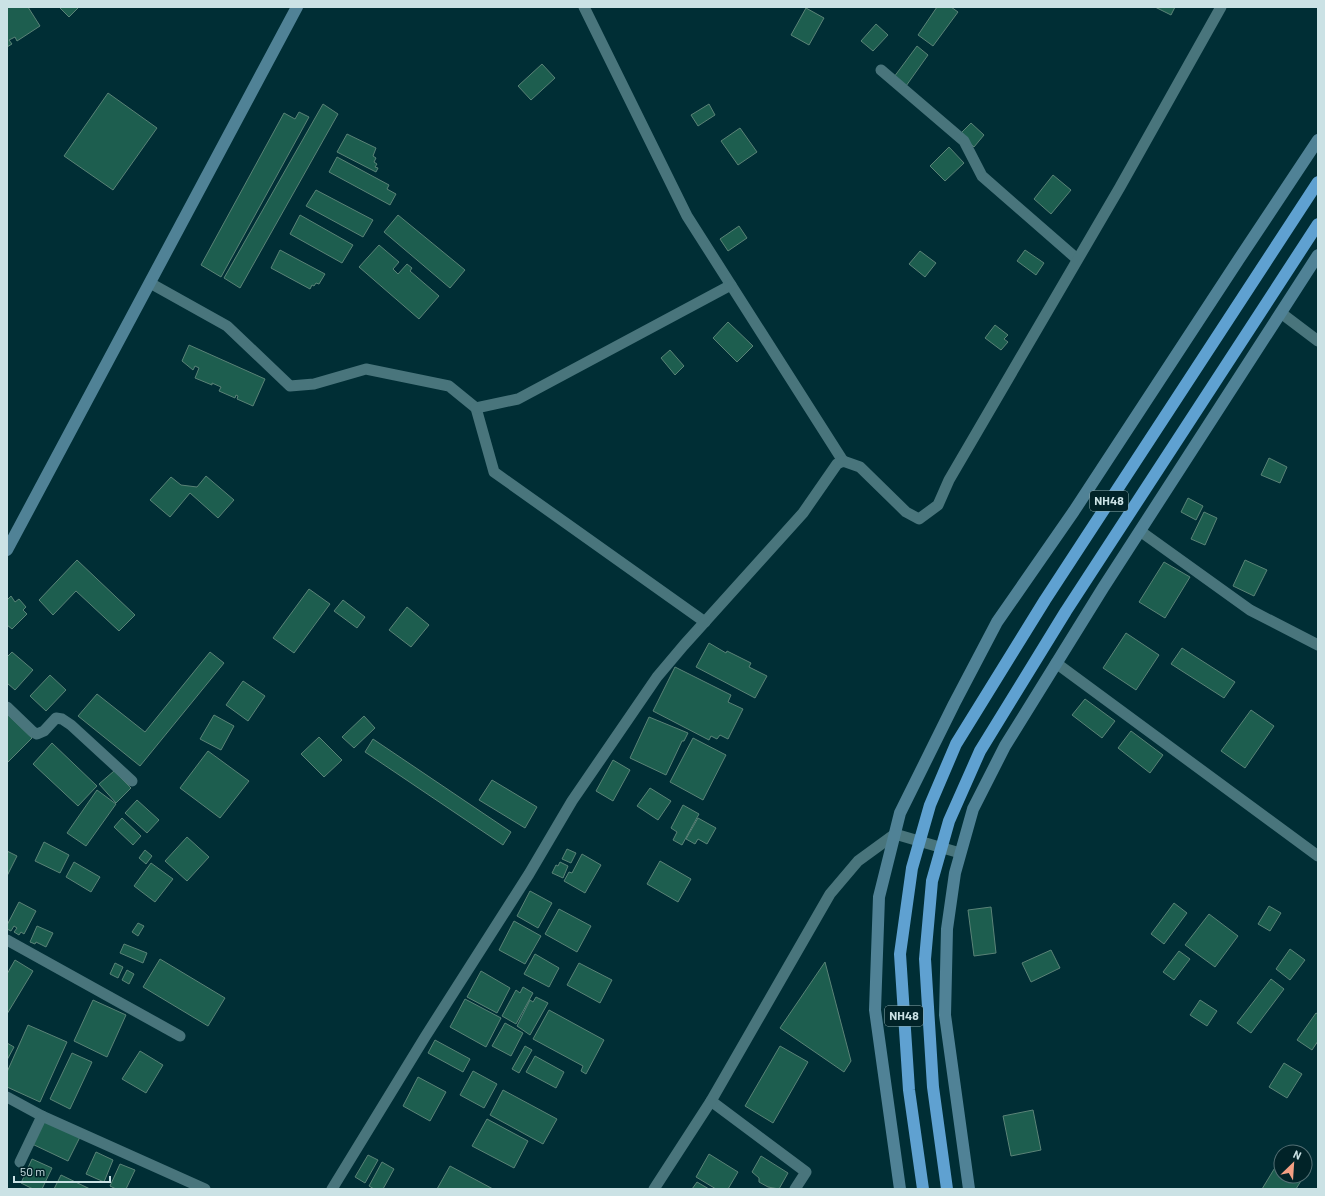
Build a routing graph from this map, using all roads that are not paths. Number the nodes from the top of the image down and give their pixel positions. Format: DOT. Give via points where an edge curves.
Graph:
graph roads {
  1 [pos="297,7"];
  2 [pos="584,7"];
  3 [pos="1221,7"];
  4 [pos="881,70"];
  5 [pos="1318,140"];
  6 [pos="1318,182"];
  7 [pos="1318,224"];
  8 [pos="1318,255"];
  9 [pos="1077,259"];
  10 [pos="150,283"];
  11 [pos="731,285"];
  12 [pos="1281,313"];
  13 [pos="1318,341"];
  14 [pos="476,408"];
  15 [pos="843,461"];
  16 [pos="1140,531"];
  17 [pos="7,550"];
  18 [pos="705,622"];
  19 [pos="1318,645"];
  20 [pos="1056,663"];
  21 [pos="7,707"];
  22 [pos="132,781"];
  23 [pos="895,834"];
  24 [pos="960,853"];
  25 [pos="1318,856"];
  26 [pos="7,940"];
  27 [pos="180,1036"];
  28 [pos="7,1097"];
  29 [pos="711,1101"];
  30 [pos="42,1116"];
  31 [pos="20,1162"];
  32 [pos="205,1189"];
  33 [pos="332,1189"];
  34 [pos="654,1189"];
  35 [pos="795,1189"];
  36 [pos="900,1189"];
  37 [pos="923,1189"];
  38 [pos="947,1189"];
  39 [pos="969,1189"];
  1 -- 10 [label="street"];
  2 -- 11 [label="street" via="687,216"];
  3 -- 9 [label="street"];
  4 -- 9 [label="street" via="964,142 982,176"];
  5 -- 23 [label="street" via="1074,511 997,622 900,813"];
  6 -- 37 [label="highway, NH48" via="1049,593 956,744 930,804 912,868 900,954 910,1090"];
  7 -- 38 [label="highway, NH48" via="1070,604 980,751 949,821 932,882 925,958 933,1087"];
  8 -- 12 [label="street"];
  9 -- 15 [label="street" via="949,480 938,505 919,519 906,512 860,467"];
  10 -- 14 [label="street" via="227,326 290,386 314,384 366,369 449,386"];
  10 -- 17 [label="street"];
  11 -- 14 [label="street" via="518,400"];
  11 -- 15 [label="street"];
  12 -- 13 [label="street"];
  12 -- 16 [label="street"];
  14 -- 18 [label="street" via="494,472"];
  15 -- 18 [label="street" via="837,464 803,514"];
  16 -- 19 [label="street" via="1250,610"];
  16 -- 20 [label="street"];
  18 -- 33 [label="street" via="657,677 572,801"];
  20 -- 24 [label="street" via="1005,746 972,809"];
  20 -- 25 [label="street"];
  21 -- 22 [label="street" via="38,734 56,718 62,719"];
  23 -- 24 [label="street"];
  23 -- 29 [label="street" via="858,861 830,894"];
  23 -- 36 [label="street" via="879,898 876,1010"];
  24 -- 39 [label="street" via="947,929 945,1015"];
  26 -- 27 [label="street"];
  28 -- 30 [label="street"];
  29 -- 34 [label="street"];
  29 -- 35 [label="street" via="806,1172"];
  30 -- 31 [label="street"];
  30 -- 32 [label="street"];
}
